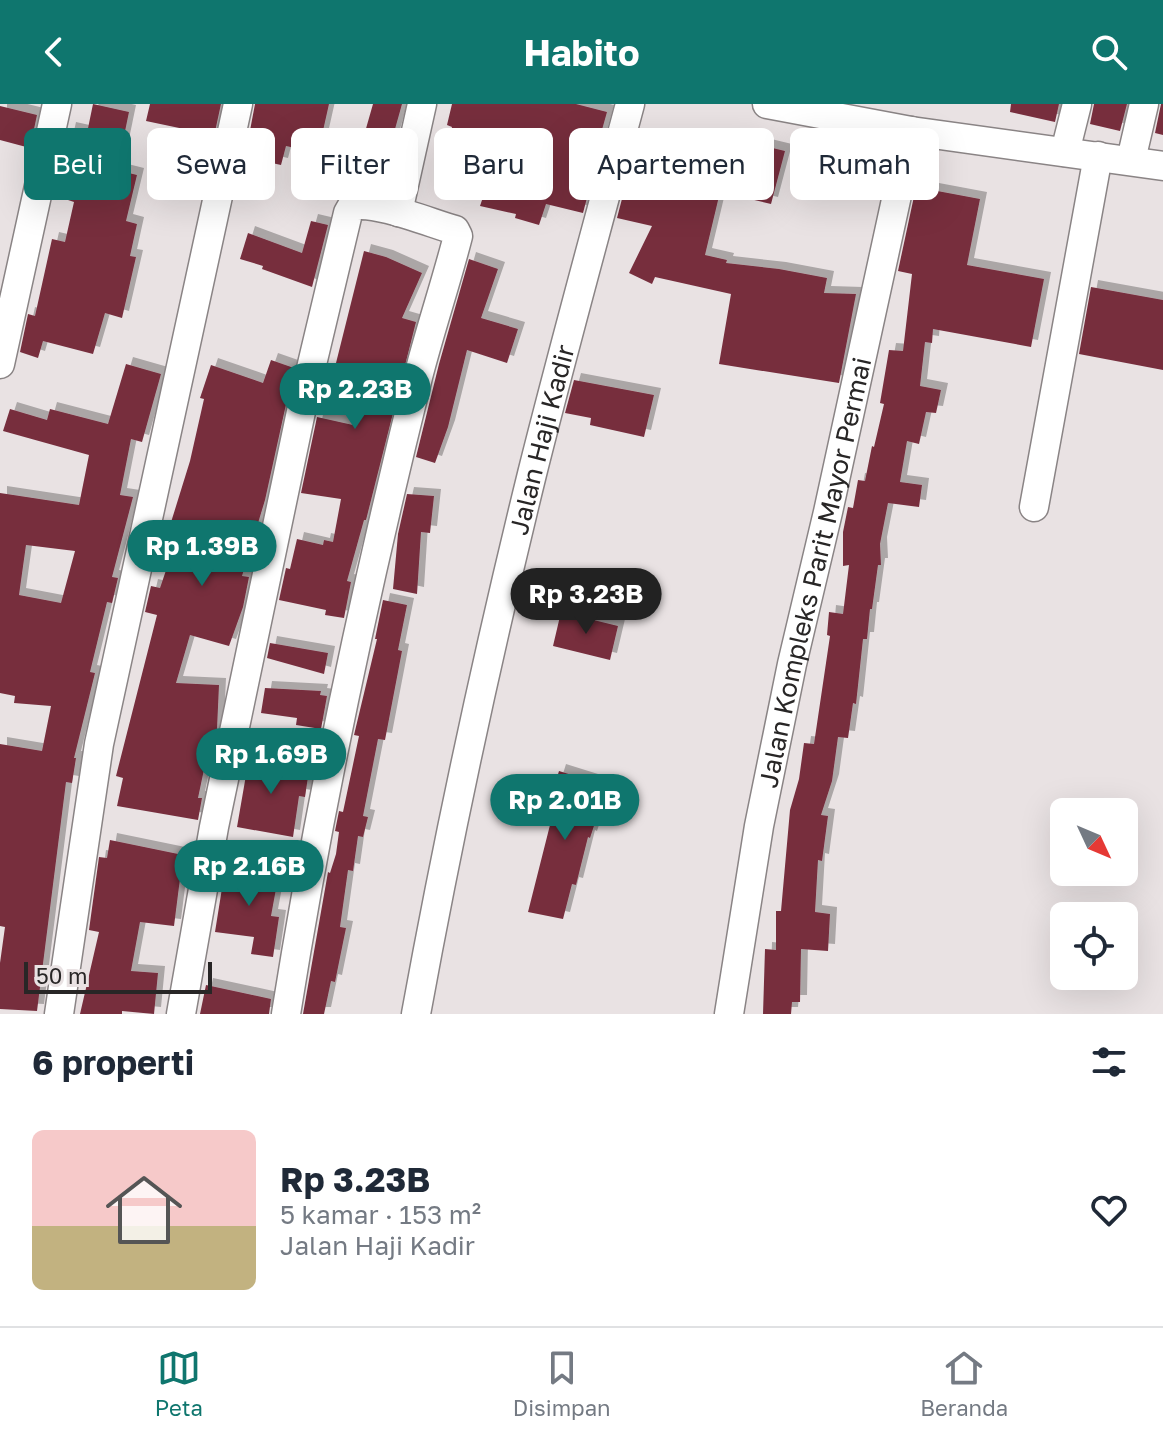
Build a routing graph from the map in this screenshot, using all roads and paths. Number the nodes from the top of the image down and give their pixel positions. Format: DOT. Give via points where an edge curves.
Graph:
graph roads {
  1 [pos="57,104"];
  2 [pos="238,104"];
  3 [pos="422,104"];
  4 [pos="630,104"];
  5 [pos="767,104"];
  6 [pos="1077,104"];
  7 [pos="1144,104"];
  8 [pos="852,111"];
  9 [pos="902,128"];
  10 [pos="939,135"];
  11 [pos="1065,152"];
  12 [pos="1098,156"];
  13 [pos="1131,160"];
  14 [pos="1163,166"];
  15 [pos="896,200"];
  16 [pos="398,212"];
  17 [pos="0,364"];
  18 [pos="1034,507"];
  19 [pos="59,1014"];
  20 [pos="181,1014"];
  21 [pos="286,1014"];
  22 [pos="416,1014"];
  23 [pos="729,1014"];
  1 -- 17 [label="street"];
  2 -- 19 [label="street" via="99,744"];
  3 -- 16 [label="street"];
  4 -- 22 [label="street, Jalan Haji Kadir" via="487,663"];
  5 -- 8 [label="street"];
  6 -- 11 [label="street"];
  7 -- 13 [label="street"];
  8 -- 9 [label="street"];
  10 -- 11 [label="street"];
  11 -- 12 [label="street"];
  12 -- 13 [label="street"];
  12 -- 18 [label="street"];
  13 -- 14 [label="street"];
  15 -- 23 [label="street, Jalan Kompleks Parit Mayor Permai" via="792,664"];
  16 -- 20 [label="street" via="355,204 348,213 214,827"];
  16 -- 21 [label="street" via="455,230 458,236 419,373 353,661"];
}
